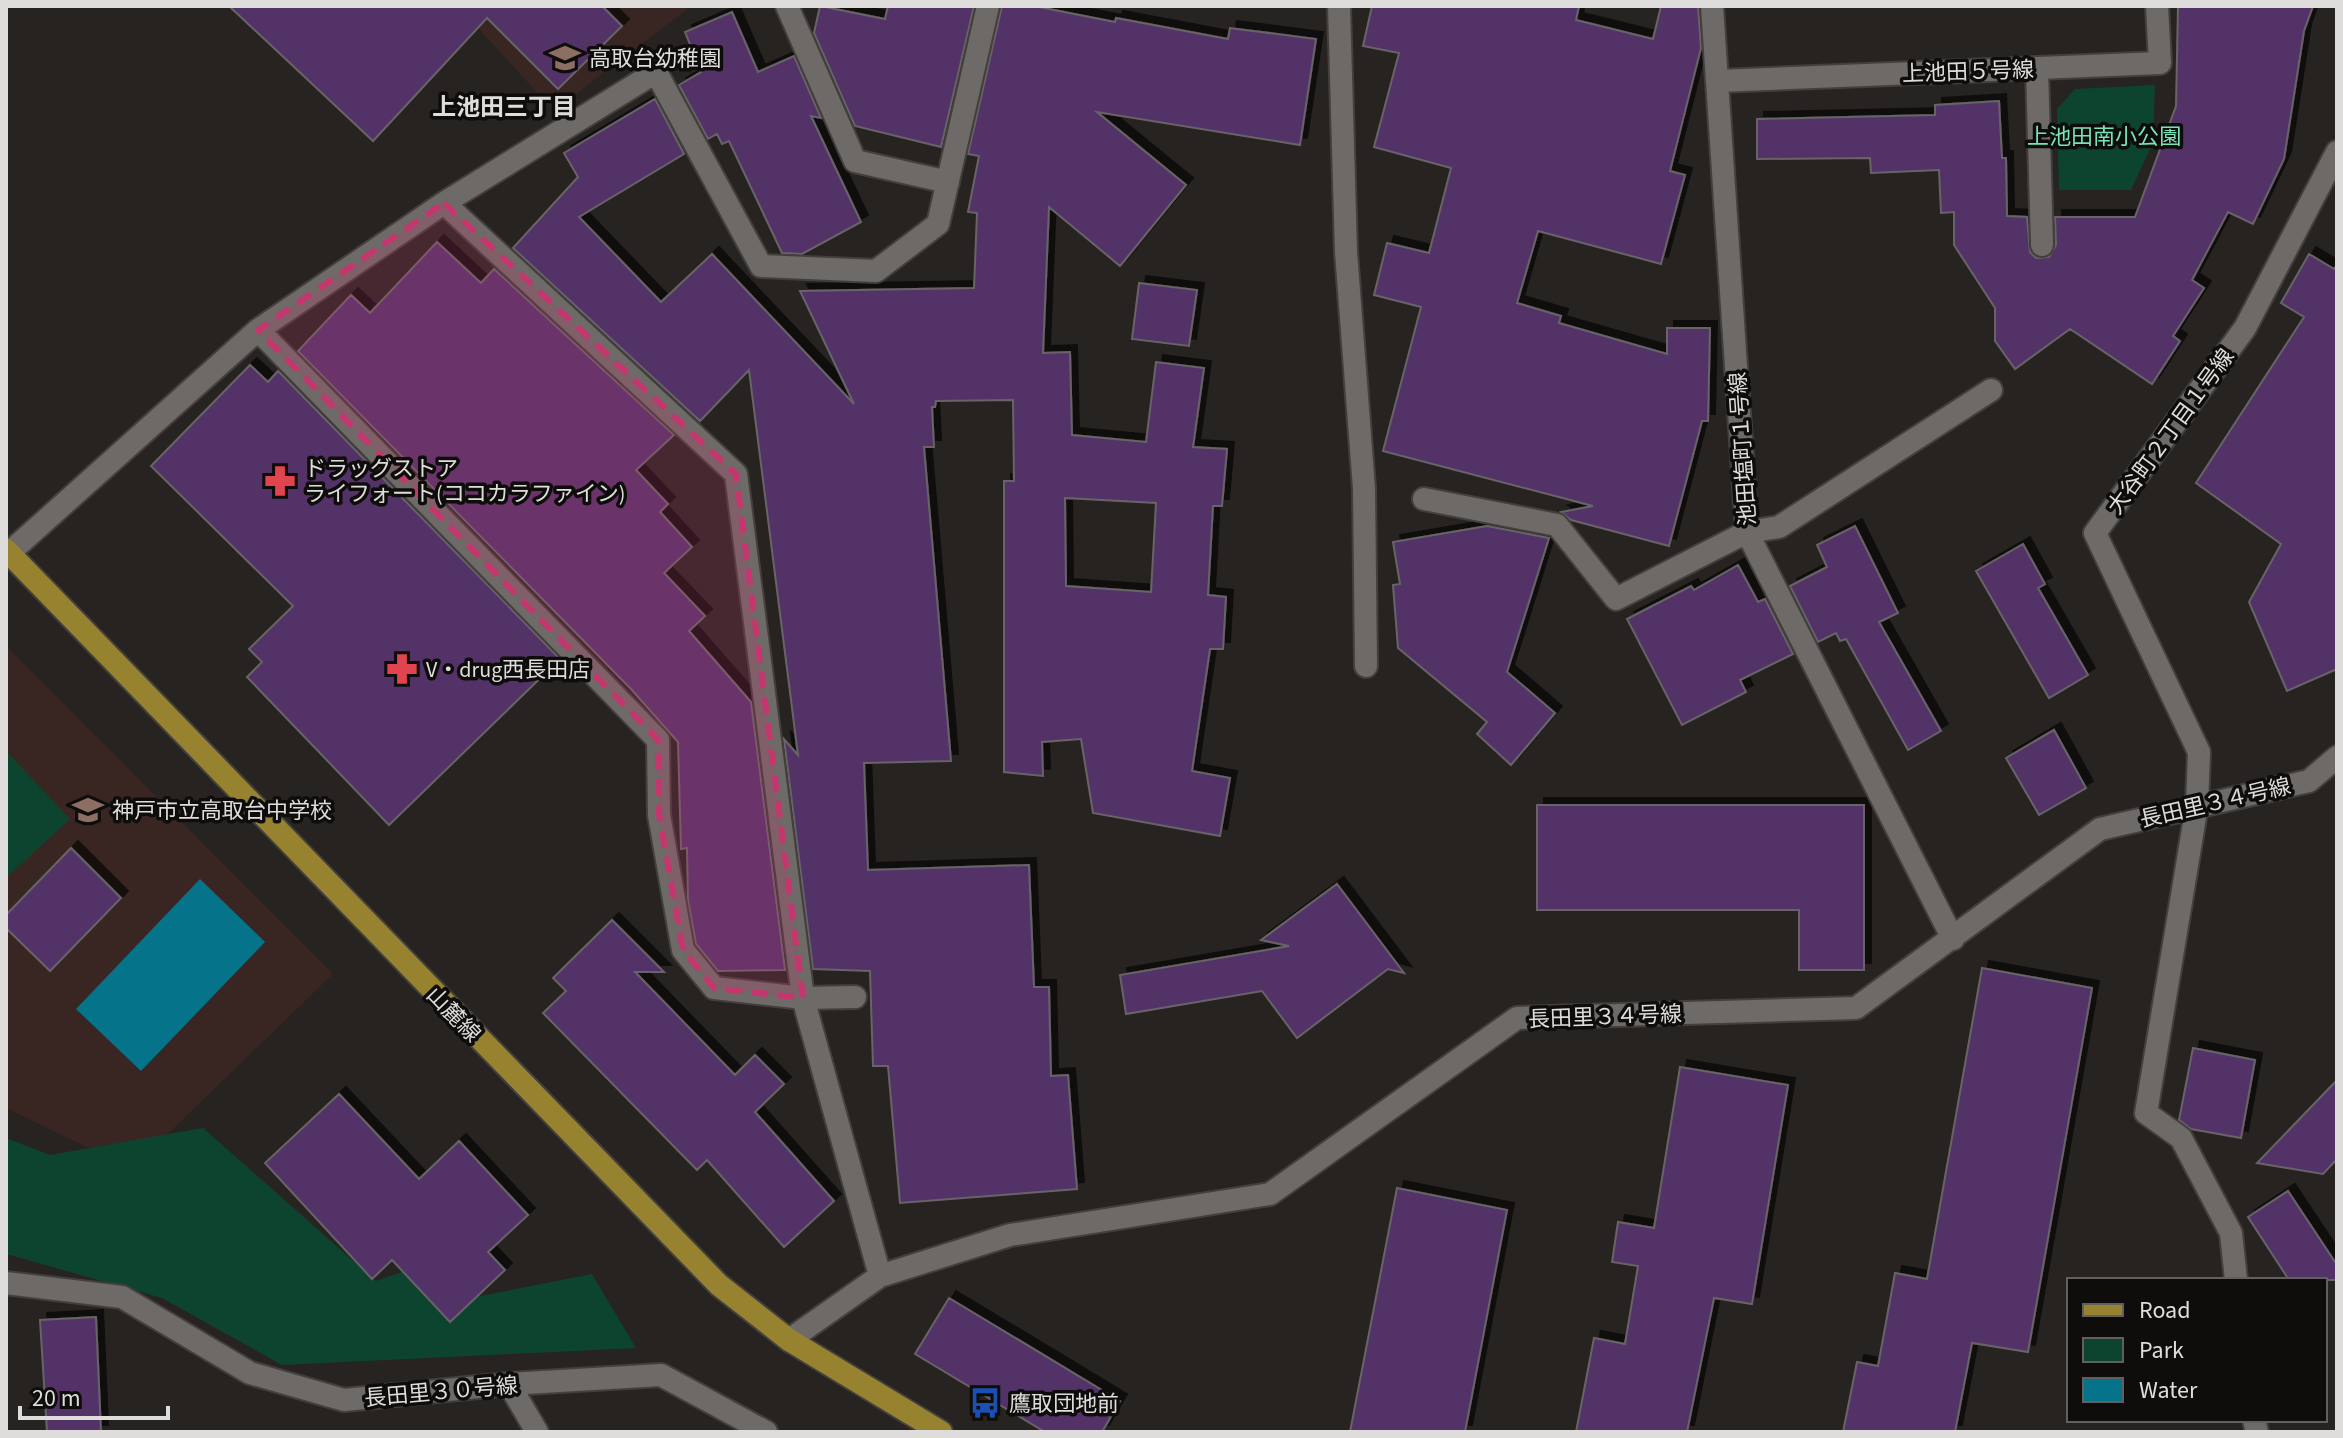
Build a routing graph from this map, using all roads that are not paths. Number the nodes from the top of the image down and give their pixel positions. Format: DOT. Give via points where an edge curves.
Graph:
graph roads {
  1 [pos="787,6"];
  2 [pos="988,6"];
  3 [pos="1339,6"];
  4 [pos="1712,6"];
  5 [pos="2157,6"];
  6 [pos="2037,68"];
  7 [pos="1719,81"];
  8 [pos="2337,152"];
  9 [pos="948,182"];
  10 [pos="444,203"];
  11 [pos="2042,245"];
  12 [pos="258,330"];
  13 [pos="1991,390"];
  14 [pos="1424,499"];
  15 [pos="1747,532"];
  16 [pos="7,552"];
  17 [pos="1366,666"];
  18 [pos="2337,757"];
  19 [pos="2197,805"];
  20 [pos="1953,939"];
  21 [pos="855,997"];
  22 [pos="803,998"];
  23 [pos="880,1276"];
  24 [pos="2236,1278"];
  25 [pos="6,1283"];
  26 [pos="789,1340"];
  27 [pos="509,1384"];
  28 [pos="537,1432"];
  29 [pos="766,1432"];
  30 [pos="941,1432"];
  1 -- 9 [label="street" via="855,161"];
  2 -- 9 [label="street"];
  3 -- 17 [label="street" via="1346,252 1364,488"];
  4 -- 7 [label="street, 池田塩町１号線"];
  5 -- 6 [label="street, 上池田５号線" via="2160,63"];
  6 -- 7 [label="street, 上池田５号線"];
  6 -- 11 [label="street"];
  7 -- 15 [label="street, 池田塩町１号線"];
  8 -- 19 [label="street, 大谷町２丁目１号線" via="2245,328 2095,533 2199,752"];
  9 -- 10 [label="street" via="938,224 876,271 761,266 656,72"];
  10 -- 12 [label="street"];
  10 -- 22 [label="street" via="736,474"];
  12 -- 16 [label="street"];
  12 -- 22 [label="street" via="658,740 659,815 683,950 714,988"];
  13 -- 15 [label="street" via="1779,527"];
  14 -- 15 [label="street" via="1557,525 1616,599"];
  15 -- 20 [label="street, 池田塩町１号線"];
  16 -- 26 [label="main road, 山麓線" via="719,1285"];
  18 -- 19 [label="street, 長田里３４号線" via="2309,781"];
  19 -- 20 [label="street, 長田里３４号線" via="2100,829"];
  19 -- 24 [label="street" via="2146,1113 2181,1138 2231,1233"];
  20 -- 23 [label="street, 長田里３４号線" via="1856,1008 1517,1018 1270,1194 1010,1235"];
  21 -- 22 [label="street"];
  22 -- 23 [label="street"];
  23 -- 26 [label="street, 長田里３４号線"];
  25 -- 27 [label="street, 長田里３０号線" via="122,1297 250,1373 344,1400"];
  26 -- 30 [label="main road, 山麓線"];
  27 -- 28 [label="street"];
  27 -- 29 [label="street, 長田里３０号線" via="661,1375"];
}
